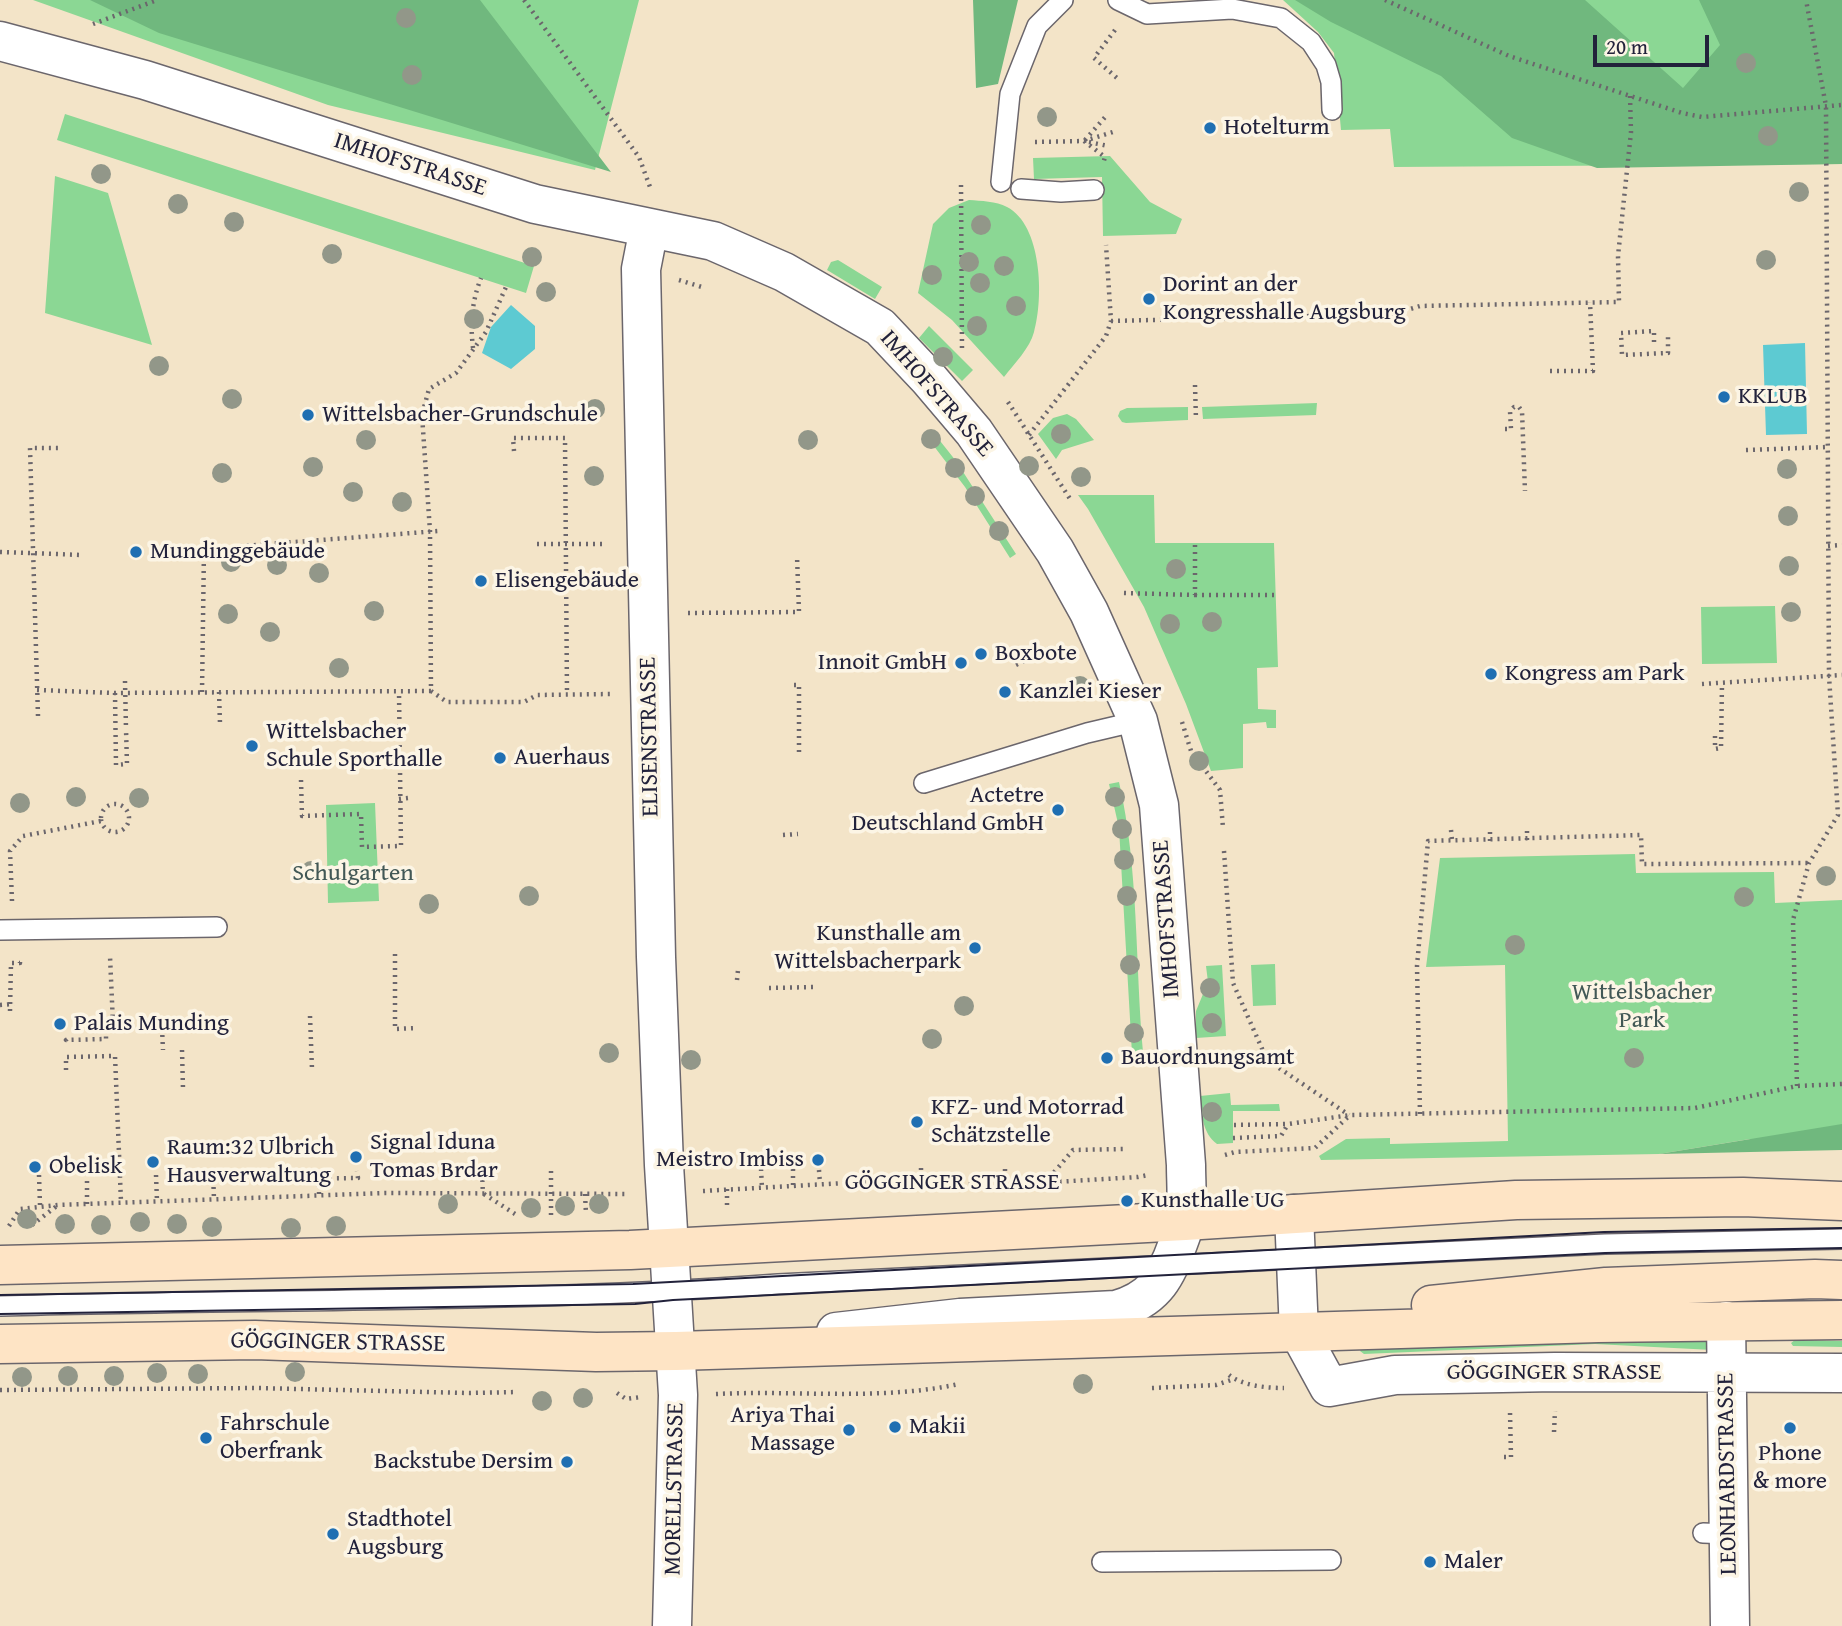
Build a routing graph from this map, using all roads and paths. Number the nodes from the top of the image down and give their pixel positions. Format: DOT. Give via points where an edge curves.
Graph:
graph roads {
  1 [pos="157,0"];
  2 [pos="524,0"];
  3 [pos="1063,0"];
  4 [pos="1385,0"];
  5 [pos="1806,0"];
  6 [pos="1125,3"];
  7 [pos="87,26"];
  8 [pos="0,41"];
  9 [pos="1117,78"];
  10 [pos="1630,96"];
  11 [pos="1842,105"];
  12 [pos="1826,106"];
  13 [pos="1332,110"];
  14 [pos="1106,116"];
  15 [pos="1112,132"];
  16 [pos="1084,141"];
  17 [pos="1006,143"];
  18 [pos="1108,146"];
  19 [pos="1105,157"];
  20 [pos="1001,183"];
  21 [pos="961,185"];
  22 [pos="1021,189"];
  23 [pos="1094,190"];
  24 [pos="649,228"];
  25 [pos="1106,245"];
  26 [pos="481,278"];
  27 [pos="506,287"];
  28 [pos="1590,302"];
  29 [pos="1111,321"];
  30 [pos="1668,336"];
  31 [pos="1654,342"];
  32 [pos="473,349"];
  33 [pos="961,349"];
  34 [pos="1550,371"];
  35 [pos="1195,385"];
  36 [pos="1196,420"];
  37 [pos="1505,429"];
  38 [pos="1029,435"];
  39 [pos="1828,447"];
  40 [pos="58,448"];
  41 [pos="1746,450"];
  42 [pos="514,451"];
  43 [pos="1525,491"];
  44 [pos="430,531"];
  45 [pos="438,531"];
  46 [pos="1195,540"];
  47 [pos="567,543"];
  48 [pos="537,544"];
  49 [pos="618,544"];
  50 [pos="1842,545"];
  51 [pos="1828,546"];
  52 [pos="204,549"];
  53 [pos="191,550"];
  54 [pos="0,552"];
  55 [pos="34,553"];
  56 [pos="82,555"];
  57 [pos="797,556"];
  58 [pos="1124,593"];
  59 [pos="1195,595"];
  60 [pos="1278,595"];
  61 [pos="685,614"];
  62 [pos="1050,648"];
  63 [pos="1016,665"];
  64 [pos="1842,675"];
  65 [pos="1829,676"];
  66 [pos="125,681"];
  67 [pos="1722,683"];
  68 [pos="1702,684"];
  69 [pos="794,685"];
  70 [pos="37,690"];
  71 [pos="431,691"];
  72 [pos="115,692"];
  73 [pos="202,692"];
  74 [pos="219,692"];
  75 [pos="399,692"];
  76 [pos="567,694"];
  77 [pos="616,694"];
  78 [pos="38,716"];
  79 [pos="1138,721"];
  80 [pos="219,724"];
  81 [pos="1715,736"];
  82 [pos="799,756"];
  83 [pos="301,780"];
  84 [pos="924,783"];
  85 [pos="1220,790"];
  86 [pos="408,798"];
  87 [pos="399,799"];
  88 [pos="101,821"];
  89 [pos="1223,828"];
  90 [pos="1490,828"];
  91 [pos="1527,828"];
  92 [pos="1451,830"];
  93 [pos="798,834"];
  94 [pos="783,835"];
  95 [pos="1452,840"];
  96 [pos="1527,840"];
  97 [pos="1490,841"];
  98 [pos="1224,851"];
  99 [pos="1809,863"];
  100 [pos="217,927"];
  101 [pos="6,930"];
  102 [pos="97,954"];
  103 [pos="395,954"];
  104 [pos="20,955"];
  105 [pos="738,970"];
  106 [pos="737,980"];
  107 [pos="815,987"];
  108 [pos="769,988"];
  109 [pos="0,1005"];
  110 [pos="310,1016"];
  111 [pos="162,1028"];
  112 [pos="418,1028"];
  113 [pos="66,1038"];
  114 [pos="163,1050"];
  115 [pos="182,1050"];
  116 [pos="312,1069"];
  117 [pos="66,1070"];
  118 [pos="1842,1084"];
  119 [pos="1797,1086"];
  120 [pos="183,1089"];
  121 [pos="1420,1114"];
  122 [pos="1350,1115"];
  123 [pos="1288,1124"];
  124 [pos="1234,1125"];
  125 [pos="1233,1138"];
  126 [pos="1123,1149"];
  127 [pos="1186,1165"];
  128 [pos="863,1168"];
  129 [pos="921,1168"];
  130 [pos="761,1169"];
  131 [pos="793,1169"];
  132 [pos="1006,1169"];
  133 [pos="820,1170"];
  134 [pos="276,1171"];
  135 [pos="357,1171"];
  136 [pos="551,1171"];
  137 [pos="87,1173"];
  138 [pos="214,1173"];
  139 [pos="482,1173"];
  140 [pos="39,1175"];
  141 [pos="156,1175"];
  142 [pos="319,1178"];
  143 [pos="863,1182"];
  144 [pos="921,1182"];
  145 [pos="1045,1183"];
  146 [pos="820,1184"];
  147 [pos="1005,1185"];
  148 [pos="793,1186"];
  149 [pos="762,1188"];
  150 [pos="665,1193"];
  151 [pos="483,1194"];
  152 [pos="551,1194"];
  153 [pos="585,1194"];
  154 [pos="620,1194"];
  155 [pos="319,1196"];
  156 [pos="214,1199"];
  157 [pos="157,1201"];
  158 [pos="1842,1201"];
  159 [pos="121,1202"];
  160 [pos="87,1204"];
  161 [pos="58,1205"];
  162 [pos="40,1206"];
  163 [pos="1294,1214"];
  164 [pos="586,1216"];
  165 [pos="551,1217"];
  166 [pos="1185,1221"];
  167 [pos="20,1226"];
  168 [pos="30,1226"];
  169 [pos="1842,1240"];
  170 [pos="669,1247"];
  171 [pos="1296,1260"];
  172 [pos="0,1265"];
  173 [pos="1169,1267"];
  174 [pos="1842,1280"];
  175 [pos="672,1292"];
  176 [pos="0,1306"];
  177 [pos="1842,1320"];
  178 [pos="1726,1321"];
  179 [pos="1299,1332"];
  180 [pos="0,1344"];
  181 [pos="730,1350"];
  182 [pos="676,1352"];
  183 [pos="1727,1373"];
  184 [pos="1842,1373"];
  185 [pos="1219,1378"];
  186 [pos="1234,1379"];
  187 [pos="1227,1382"];
  188 [pos="1152,1388"];
  189 [pos="1555,1414"];
  190 [pos="1555,1432"];
  191 [pos="1510,1441"];
  192 [pos="1504,1457"];
  193 [pos="1331,1560"];
  194 [pos="1102,1562"];
  195 [pos="672,1626"];
  196 [pos="1730,1626"];
  1 -- 7 [label="path"];
  2 -- 24 [label="path" via="639,158 654,199"];
  3 -- 17 [label="lane" via="1037,26 1010,94"];
  4 -- 10 [label="path" via="1510,55"];
  5 -- 12 [label="path"];
  6 -- 9 [label="path" via="1094,58"];
  6 -- 13 [label="lane" via="1147,14 1232,9 1281,18 1311,42 1326,65"];
  8 -- 24 [label="street, IMHOFSTRASSE" via="145,80 535,204"];
  10 -- 12 [label="path" via="1702,117"];
  10 -- 28 [label="path" via="1619,302"];
  11 -- 12 [label="path"];
  12 -- 39 [label="path"];
  14 -- 16 [label="path"];
  15 -- 16 [label="path"];
  16 -- 17 [label="path"];
  16 -- 18 [label="path"];
  16 -- 19 [label="path"];
  17 -- 20 [label="lane"];
  21 -- 33 [label="path"];
  22 -- 23 [label="lane"];
  24 -- 79 [label="street, IMHOFSTRASSE" via="713,242 784,272 880,327 974,432 1055,551 1089,612"];
  24 -- 150 [label="street, ELISENSTRASSE" via="641,269"];
  25 -- 29 [label="path"];
  26 -- 32 [label="path" via="470,327"];
  27 -- 32 [label="path"];
  28 -- 29 [label="path" via="1420,306 1394,314"];
  28 -- 34 [label="path" via="1593,371"];
  29 -- 38 [label="path" via="1091,357"];
  30 -- 31 [label="path" via="1668,353 1622,355 1621,333 1654,331"];
  32 -- 44 [label="path" via="456,373 429,389 422,415"];
  35 -- 36 [label="path"];
  37 -- 43 [label="path" via="1511,429 1510,411 1519,407"];
  39 -- 41 [label="path"];
  39 -- 51 [label="path"];
  40 -- 55 [label="path" via="30,448"];
  42 -- 47 [label="path" via="513,438 565,438"];
  44 -- 45 [label="path"];
  44 -- 52 [label="path"];
  44 -- 71 [label="path"];
  46 -- 59 [label="path"];
  47 -- 48 [label="path"];
  47 -- 49 [label="path"];
  47 -- 76 [label="path"];
  50 -- 51 [label="path"];
  51 -- 65 [label="path"];
  52 -- 53 [label="path"];
  52 -- 73 [label="path"];
  54 -- 55 [label="path"];
  55 -- 56 [label="path"];
  55 -- 70 [label="path"];
  57 -- 61 [label="path" via="799,611"];
  58 -- 59 [label="path"];
  59 -- 60 [label="path"];
  62 -- 63 [label="path"];
  64 -- 65 [label="path"];
  65 -- 67 [label="path"];
  65 -- 99 [label="path" via="1838,815"];
  66 -- 72 [label="path, bridge" via="127,764 116,765"];
  67 -- 68 [label="path"];
  67 -- 81 [label="path" via="1720,748 1715,749"];
  69 -- 82 [label="path" via="799,685"];
  70 -- 72 [label="path"];
  70 -- 78 [label="path"];
  71 -- 75 [label="path"];
  71 -- 76 [label="path" via="447,702 524,702 537,695"];
  72 -- 73 [label="path"];
  73 -- 74 [label="path"];
  74 -- 75 [label="path"];
  74 -- 80 [label="path"];
  75 -- 87 [label="path"];
  76 -- 77 [label="path"];
  79 -- 84 [label="lane"];
  79 -- 127 [label="street, IMHOFSTRASSE" via="1159,806"];
  83 -- 87 [label="path" via="302,816 361,814 362,847 401,846"];
  85 -- 89 [label="path"];
  86 -- 87 [label="path"];
  88 -- 88 [label="path" via="104,808 112,804 122,805 129,817 127,825 116,832"];
  88 -- 101 [label="path" via="23,836 15,845 10,851"];
  90 -- 97 [label="path"];
  91 -- 96 [label="path"];
  92 -- 95 [label="path"];
  93 -- 94 [label="path"];
  95 -- 97 [label="path"];
  95 -- 121 [label="path" via="1428,841 1417,966"];
  96 -- 97 [label="path"];
  96 -- 99 [label="path" via="1641,835 1642,864 1683,860"];
  98 -- 122 [label="path" via="1233,983 1267,1060"];
  99 -- 119 [label="path" via="1793,920"];
  100 -- 101 [label="lane"];
  102 -- 113 [label="path" via="110,954 113,1024 106,1025 106,1039"];
  103 -- 112 [label="path" via="394,1029"];
  104 -- 109 [label="path" via="20,963 10,963 12,1007"];
  105 -- 106 [label="path"];
  107 -- 108 [label="path"];
  110 -- 116 [label="path"];
  111 -- 114 [label="path"];
  115 -- 120 [label="path"];
  117 -- 159 [label="path" via="66,1057 115,1056"];
  118 -- 119 [label="path"];
  119 -- 121 [label="path" via="1695,1108"];
  121 -- 122 [label="path"];
  122 -- 123 [label="path"];
  122 -- 127 [label="path, GÖGGINGER STRASSE" via="1315,1149 1236,1152"];
  123 -- 124 [label="path"];
  123 -- 125 [label="path" via="1281,1136"];
  126 -- 145 [label="path" via="1073,1150"];
  127 -- 145 [label="path, GÖGGINGER STRASSE" via="1138,1177"];
  127 -- 166 [label="street, IMHOFSTRASSE"];
  128 -- 143 [label="path"];
  129 -- 144 [label="path"];
  130 -- 149 [label="path"];
  131 -- 148 [label="path"];
  132 -- 147 [label="path"];
  133 -- 146 [label="path"];
  134 -- 142 [label="path" via="275,1179"];
  135 -- 142 [label="path" via="358,1178"];
  136 -- 152 [label="path"];
  137 -- 160 [label="path"];
  138 -- 156 [label="path"];
  139 -- 151 [label="path"];
  140 -- 162 [label="path"];
  141 -- 157 [label="path"];
  142 -- 155 [label="path"];
  143 -- 144 [label="path, GÖGGINGER STRASSE"];
  143 -- 146 [label="path, GÖGGINGER STRASSE"];
  144 -- 147 [label="path, GÖGGINGER STRASSE"];
  145 -- 147 [label="path, GÖGGINGER STRASSE"];
  146 -- 148 [label="path, GÖGGINGER STRASSE"];
  148 -- 149 [label="path, GÖGGINGER STRASSE"];
  149 -- 150 [label="path, GÖGGINGER STRASSE"];
  150 -- 170 [label="street, ELISENSTRASSE"];
  151 -- 152 [label="path"];
  151 -- 155 [label="path"];
  152 -- 153 [label="path"];
  152 -- 165 [label="path"];
  153 -- 154 [label="path"];
  153 -- 164 [label="path"];
  155 -- 156 [label="path"];
  156 -- 157 [label="path"];
  157 -- 159 [label="path"];
  158 -- 163 [label="main road, GÖGGINGER STRASSE" via="1516,1200"];
  159 -- 160 [label="path"];
  160 -- 161 [label="path"];
  161 -- 162 [label="path"];
  161 -- 168 [label="path"];
  162 -- 167 [label="path" via="20,1209 9,1226"];
  163 -- 166 [label="main road, GÖGGINGER STRASSE"];
  163 -- 171 [label="street, GÖGGINGER STRASSE"];
  166 -- 170 [label="main road, GÖGGINGER STRASSE"];
  166 -- 173 [label="street, GÖGGINGER STRASSE"];
  169 -- 171 [label="lane" via="1605,1244"];
  170 -- 172 [label="main road, GÖGGINGER STRASSE"];
  170 -- 175 [label="street"];
  171 -- 173 [label="lane"];
  171 -- 179 [label="street, GÖGGINGER STRASSE"];
  173 -- 175 [label="lane"];
  173 -- 181 [label="street, GÖGGINGER STRASSE" via="1146,1298 1116,1310 904,1323"];
  174 -- 179 [label="main road, GÖGGINGER STRASSE" via="1606,1287 1361,1312"];
  175 -- 176 [label="lane"];
  175 -- 182 [label="street"];
  177 -- 178 [label="main road, GÖGGINGER STRASSE"];
  178 -- 179 [label="main road, GÖGGINGER STRASSE"];
  178 -- 183 [label="street, LEONHARDSTRASSE"];
  179 -- 181 [label="main road, GÖGGINGER STRASSE"];
  179 -- 183 [label="street, GÖGGINGER STRASSE" via="1329,1387 1395,1375"];
  180 -- 182 [label="main road, GÖGGINGER STRASSE" via="255,1340"];
  181 -- 182 [label="main road, GÖGGINGER STRASSE"];
  182 -- 195 [label="street, MORELLSTRASSE"];
  183 -- 184 [label="street, GÖGGINGER STRASSE"];
  183 -- 196 [label="street, LEONHARDSTRASSE" via="1716,1533"];
  185 -- 187 [label="path"];
  186 -- 187 [label="path"];
  187 -- 188 [label="path"];
  189 -- 190 [label="path"];
  191 -- 192 [label="path" via="1511,1457"];
  193 -- 194 [label="lane"];
}
